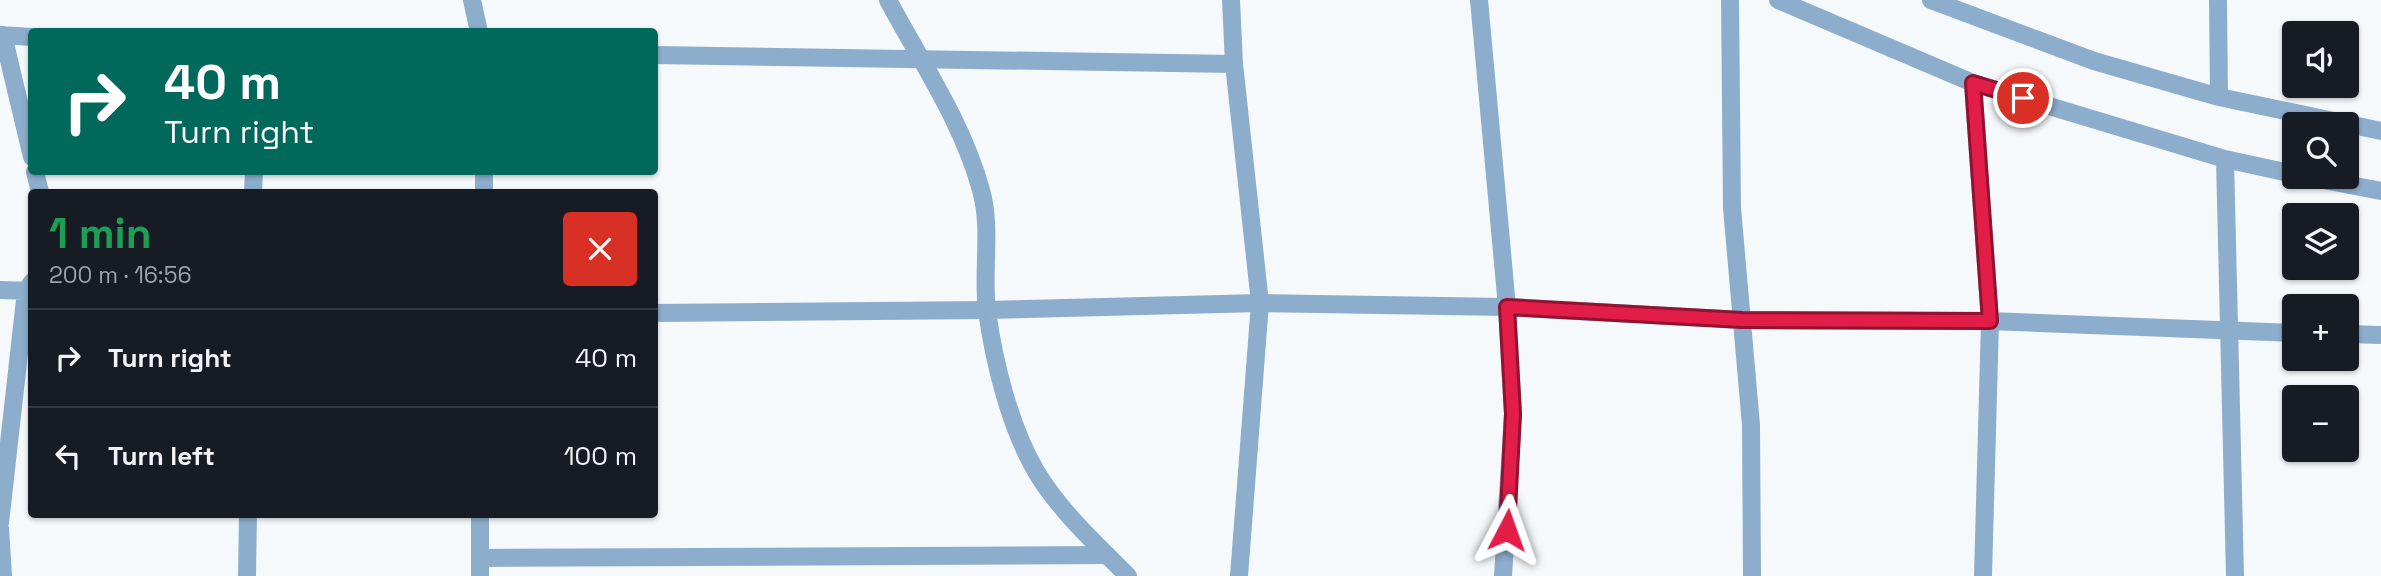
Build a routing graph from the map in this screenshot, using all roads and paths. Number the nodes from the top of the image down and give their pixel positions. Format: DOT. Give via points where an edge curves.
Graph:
graph roads {
  1 [pos="472,0"];
  2 [pos="888,0"];
  3 [pos="1231,0"];
  4 [pos="1479,0"];
  5 [pos="1730,0"];
  6 [pos="1778,0"];
  7 [pos="1931,0"];
  8 [pos="2218,0"];
  9 [pos="1972,8"];
  10 [pos="478,28"];
  11 [pos="2,35"];
  12 [pos="28,37"];
  13 [pos="658,55"];
  14 [pos="919,58"];
  15 [pos="1234,64"];
  16 [pos="1973,83"];
  17 [pos="2219,97"];
  18 [pos="2381,131"];
  19 [pos="28,141"];
  20 [pos="2225,159"];
  21 [pos="2282,171"];
  22 [pos="2359,187"];
  23 [pos="2381,191"];
  24 [pos="28,288"];
  25 [pos="0,290"];
  26 [pos="1260,303"];
  27 [pos="28,304"];
  28 [pos="1507,307"];
  29 [pos="987,310"];
  30 [pos="658,313"];
  31 [pos="1742,320"];
  32 [pos="1990,321"];
  33 [pos="2228,331"];
  34 [pos="2282,333"];
  35 [pos="2359,334"];
  36 [pos="2381,335"];
  37 [pos="248,518"];
  38 [pos="480,518"];
  39 [pos="0,523"];
  40 [pos="0,528"];
  41 [pos="1107,555"];
  42 [pos="480,567"];
  43 [pos="3,576"];
  44 [pos="247,576"];
  45 [pos="1128,576"];
  46 [pos="1239,576"];
  47 [pos="1503,576"];
  48 [pos="1752,576"];
  49 [pos="1983,576"];
  50 [pos="2235,576"];
  1 -- 10 [label="street"];
  2 -- 14 [label="street"];
  3 -- 15 [label="street"];
  4 -- 28 [label="street"];
  5 -- 31 [label="street" via="1732,208"];
  6 -- 16 [label="street"];
  7 -- 9 [label="street"];
  8 -- 17 [label="street"];
  9 -- 17 [label="street" via="2094,61"];
  11 -- 12 [label="street"];
  11 -- 19 [label="street"];
  13 -- 14 [label="street"];
  14 -- 15 [label="street"];
  14 -- 29 [label="street" via="948,105 982,193"];
  15 -- 26 [label="street"];
  16 -- 20 [label="street"];
  16 -- 32 [label="street"];
  17 -- 18 [label="street"];
  20 -- 21 [label="street"];
  20 -- 33 [label="street"];
  22 -- 23 [label="street"];
  24 -- 25 [label="street"];
  26 -- 28 [label="street"];
  26 -- 29 [label="street"];
  26 -- 46 [label="street"];
  27 -- 39 [label="street"];
  28 -- 31 [label="street"];
  28 -- 47 [label="street" via="1513,414"];
  29 -- 30 [label="street"];
  29 -- 41 [label="street" via="998,365 1027,453 1053,496"];
  31 -- 32 [label="street"];
  31 -- 48 [label="street" via="1751,425"];
  32 -- 33 [label="street"];
  32 -- 49 [label="street"];
  33 -- 34 [label="street"];
  33 -- 50 [label="street"];
  35 -- 36 [label="street"];
  37 -- 44 [label="street"];
  38 -- 42 [label="street"];
  40 -- 43 [label="street"];
  41 -- 42 [label="street"];
  41 -- 45 [label="street"];
}
